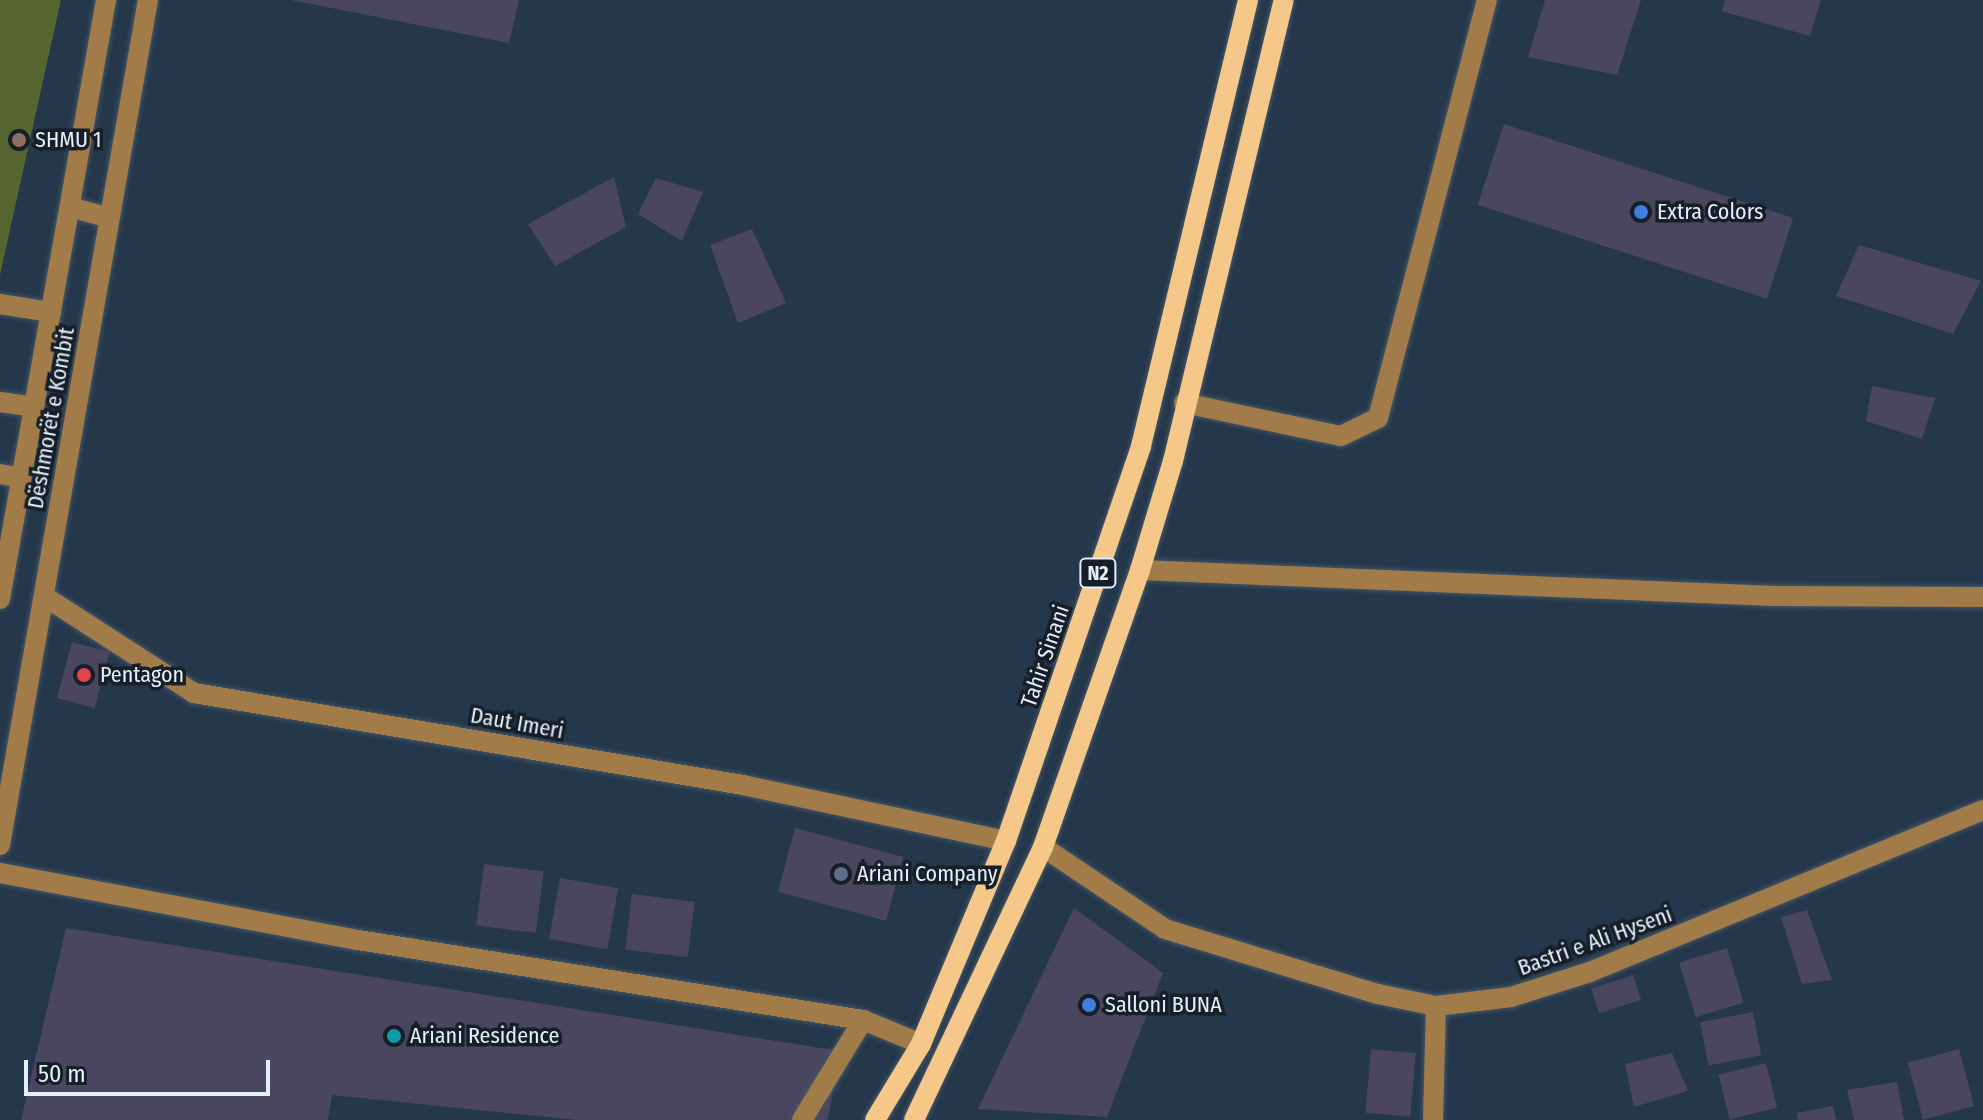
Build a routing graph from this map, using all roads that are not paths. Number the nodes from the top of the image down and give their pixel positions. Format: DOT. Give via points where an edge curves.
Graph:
graph roads {
  1 [pos="106,0"];
  2 [pos="148,0"];
  3 [pos="1248,0"];
  4 [pos="1284,0"];
  5 [pos="1487,0"];
  6 [pos="70,207"];
  7 [pos="110,218"];
  8 [pos="0,304"];
  9 [pos="51,312"];
  10 [pos="0,402"];
  11 [pos="1184,403"];
  12 [pos="35,407"];
  13 [pos="0,474"];
  14 [pos="22,478"];
  15 [pos="1140,570"];
  16 [pos="44,596"];
  17 [pos="1983,597"];
  18 [pos="0,599"];
  19 [pos="1983,810"];
  20 [pos="1006,841"];
  21 [pos="0,845"];
  22 [pos="1043,847"];
  23 [pos="0,873"];
  24 [pos="1436,1006"];
  25 [pos="863,1020"];
  26 [pos="921,1044"];
  27 [pos="802,1120"];
  28 [pos="875,1120"];
  29 [pos="914,1120"];
  30 [pos="1433,1120"];
  1 -- 6 [label="street, Dëshmorët e Kombit"];
  2 -- 7 [label="street, Dëshmorët e Kombit"];
  3 -- 20 [label="main road, Tahir Sinani / N2" via="1141,446"];
  4 -- 11 [label="main road, N2"];
  5 -- 11 [label="street" via="1378,418 1341,436"];
  6 -- 7 [label="street"];
  6 -- 9 [label="street, Dëshmorët e Kombit"];
  7 -- 16 [label="street, Dëshmorët e Kombit"];
  8 -- 9 [label="street"];
  9 -- 12 [label="street, Dëshmorët e Kombit"];
  10 -- 12 [label="street"];
  11 -- 15 [label="main road, N2" via="1173,461"];
  12 -- 14 [label="street, Dëshmorët e Kombit"];
  13 -- 14 [label="street"];
  14 -- 18 [label="street, Dëshmorët e Kombit"];
  15 -- 17 [label="street" via="1774,596"];
  15 -- 22 [label="main road, N2"];
  16 -- 20 [label="street, Daut Imeri" via="194,693 743,785"];
  16 -- 21 [label="street, Dëshmorët e Kombit"];
  19 -- 24 [label="street, Bastri e Ali Hyseni" via="1590,972 1511,997"];
  20 -- 26 [label="main road, Tahir Sinani / N2"];
  22 -- 24 [label="street, Bastri e Ali Hyseni" via="1165,929 1378,994"];
  22 -- 29 [label="main road, N2"];
  23 -- 25 [label="street" via="358,940"];
  24 -- 30 [label="street"];
  25 -- 26 [label="street"];
  25 -- 27 [label="street"];
  26 -- 28 [label="main road, Tahir Sinani / N2"];
}
